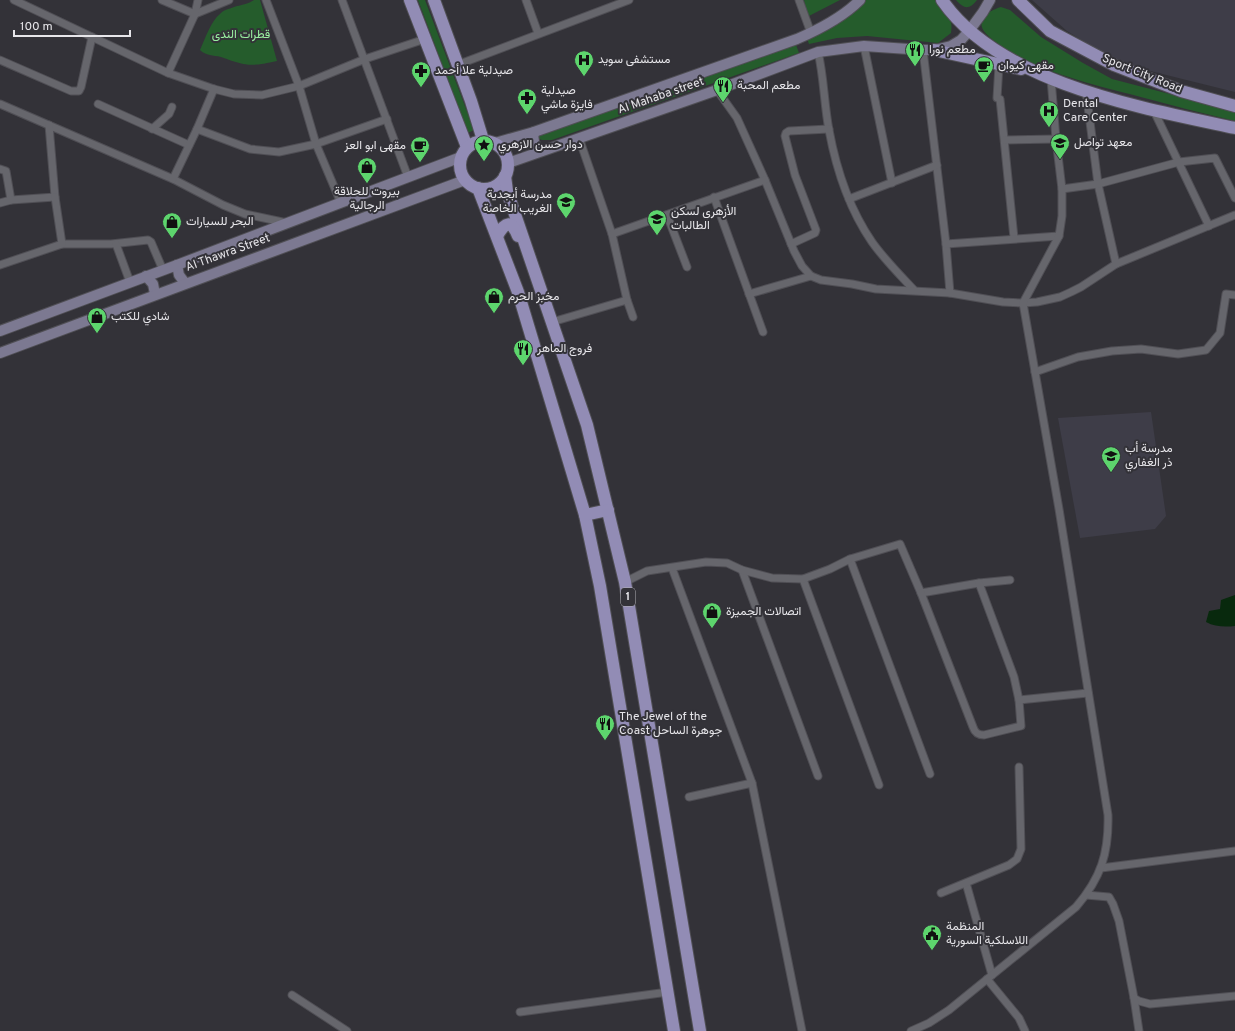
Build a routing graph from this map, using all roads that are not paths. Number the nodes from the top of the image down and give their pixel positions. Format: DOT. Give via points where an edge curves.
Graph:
graph roads {
  1 [pos="14,0"];
  2 [pos="162,0"];
  3 [pos="198,0"];
  4 [pos="229,0"];
  5 [pos="266,0"];
  6 [pos="342,0"];
  7 [pos="410,0"];
  8 [pos="434,0"];
  9 [pos="526,0"];
  10 [pos="629,0"];
  11 [pos="799,0"];
  12 [pos="860,0"];
  13 [pos="942,0"];
  14 [pos="990,0"];
  15 [pos="1018,0"];
  16 [pos="195,14"];
  17 [pos="969,31"];
  18 [pos="538,33"];
  19 [pos="811,33"];
  20 [pos="92,37"];
  21 [pos="425,39"];
  22 [pos="797,39"];
  23 [pos="864,46"];
  24 [pos="928,50"];
  25 [pos="818,52"];
  26 [pos="803,56"];
  27 [pos="0,60"];
  28 [pos="365,60"];
  29 [pos="458,65"];
  30 [pos="999,65"];
  31 [pos="1036,71"];
  32 [pos="168,73"];
  33 [pos="1051,79"];
  34 [pos="298,86"];
  35 [pos="214,89"];
  36 [pos="718,90"];
  37 [pos="1086,91"];
  38 [pos="0,104"];
  39 [pos="98,104"];
  40 [pos="1235,106"];
  41 [pos="172,107"];
  42 [pos="1154,111"];
  43 [pos="387,119"];
  44 [pos="49,125"];
  45 [pos="197,128"];
  46 [pos="1235,128"];
  47 [pos="152,129"];
  48 [pos="829,129"];
  49 [pos="534,132"];
  50 [pos="579,138"];
  51 [pos="1056,139"];
  52 [pos="1005,140"];
  53 [pos="489,142"];
  54 [pos="316,144"];
  55 [pos="189,145"];
  56 [pos="541,151"];
  57 [pos="464,152"];
  58 [pos="1179,162"];
  59 [pos="508,163"];
  60 [pos="937,165"];
  61 [pos="0,169"];
  62 [pos="505,176"];
  63 [pos="408,177"];
  64 [pos="173,179"];
  65 [pos="465,180"];
  66 [pos="765,180"];
  67 [pos="892,183"];
  68 [pos="1098,184"];
  69 [pos="478,188"];
  70 [pos="1062,189"];
  71 [pos="55,197"];
  72 [pos="714,197"];
  73 [pos="1235,198"];
  74 [pos="849,199"];
  75 [pos="11,200"];
  76 [pos="0,203"];
  77 [pos="341,203"];
  78 [pos="667,215"];
  79 [pos="1235,215"];
  80 [pos="287,223"];
  81 [pos="1209,226"];
  82 [pos="612,234"];
  83 [pos="497,236"];
  84 [pos="1059,236"];
  85 [pos="1014,238"];
  86 [pos="62,244"];
  87 [pos="116,244"];
  88 [pos="791,244"];
  89 [pos="946,244"];
  90 [pos="530,258"];
  91 [pos="1116,264"];
  92 [pos="0,265"];
  93 [pos="177,265"];
  94 [pos="687,267"];
  95 [pos="163,270"];
  96 [pos="146,276"];
  97 [pos="811,276"];
  98 [pos="130,282"];
  99 [pos="185,283"];
  100 [pos="914,290"];
  101 [pos="950,293"];
  102 [pos="155,294"];
  103 [pos="749,294"];
  104 [pos="1235,295"];
  105 [pos="627,300"];
  106 [pos="1023,303"];
  107 [pos="633,316"];
  108 [pos="552,322"];
  109 [pos="0,331"];
  110 [pos="763,332"];
  111 [pos="0,353"];
  112 [pos="1035,372"];
  113 [pos="608,510"];
  114 [pos="585,515"];
  115 [pos="850,559"];
  116 [pos="672,568"];
  117 [pos="742,570"];
  118 [pos="803,579"];
  119 [pos="1010,580"];
  120 [pos="625,582"];
  121 [pos="979,583"];
  122 [pos="921,593"];
  123 [pos="1088,693"];
  124 [pos="1019,700"];
  125 [pos="1019,767"];
  126 [pos="930,774"];
  127 [pos="818,776"];
  128 [pos="752,783"];
  129 [pos="879,785"];
  130 [pos="689,797"];
  131 [pos="1235,851"];
  132 [pos="1102,868"];
  133 [pos="966,882"];
  134 [pos="941,893"];
  135 [pos="1086,895"];
  136 [pos="989,977"];
  137 [pos="668,992"];
  138 [pos="292,995"];
  139 [pos="1235,996"];
  140 [pos="1134,998"];
  141 [pos="520,1012"];
  142 [pos="347,1031"];
  143 [pos="674,1031"];
  144 [pos="700,1031"];
  145 [pos="802,1031"];
  146 [pos="911,1031"];
  147 [pos="1025,1031"];
  148 [pos="1139,1031"];
  1 -- 20 [label="street"];
  2 -- 16 [label="street"];
  3 -- 16 [label="street"];
  4 -- 16 [label="street"];
  5 -- 34 [label="street"];
  6 -- 28 [label="street"];
  7 -- 21 [label="main road"];
  8 -- 29 [label="main road"];
  9 -- 18 [label="street"];
  10 -- 18 [label="street"];
  11 -- 19 [label="street"];
  12 -- 19 [label="main road, Al Mahaba street" via="840,16"];
  13 -- 17 [label="main road"];
  14 -- 17 [label="main road, Al Mahaba street"];
  15 -- 40 [label="main road, Sport City Road" via="1050,31 1114,65 1181,91"];
  16 -- 32 [label="street"];
  17 -- 24 [label="main road, Al Mahaba street" via="951,46"];
  17 -- 31 [label="main road" via="1005,56"];
  18 -- 29 [label="street"];
  19 -- 22 [label="main road, Al Mahaba street"];
  20 -- 27 [label="street" via="79,91 71,91"];
  20 -- 32 [label="street"];
  21 -- 28 [label="street"];
  21 -- 57 [label="main road"];
  22 -- 26 [label="main road"];
  22 -- 49 [label="main road, Al Mahaba street"];
  23 -- 24 [label="main road, Al Mahaba street"];
  23 -- 25 [label="main road, Al Mahaba street"];
  23 -- 67 [label="street"];
  24 -- 30 [label="main road"];
  24 -- 60 [label="street"];
  25 -- 26 [label="main road, Al Mahaba street"];
  25 -- 48 [label="street"];
  26 -- 36 [label="main road, Al Mahaba street"];
  28 -- 34 [label="street"];
  28 -- 43 [label="street"];
  29 -- 53 [label="main road"];
  30 -- 31 [label="main road"];
  30 -- 52 [label="street" via="997,98 1000,99"];
  31 -- 33 [label="main road"];
  32 -- 35 [label="street"];
  33 -- 37 [label="main road"];
  33 -- 51 [label="street"];
  34 -- 35 [label="street" via="262,95 234,94"];
  34 -- 54 [label="street"];
  35 -- 45 [label="street"];
  36 -- 50 [label="main road, Al Mahaba street"];
  36 -- 66 [label="street" via="737,118"];
  37 -- 42 [label="main road"];
  37 -- 68 [label="street"];
  38 -- 44 [label="street"];
  39 -- 47 [label="street"];
  41 -- 47 [label="street" via="169,114"];
  42 -- 46 [label="main road"];
  42 -- 58 [label="street"];
  43 -- 54 [label="street"];
  43 -- 63 [label="street"];
  44 -- 64 [label="street"];
  44 -- 71 [label="street"];
  45 -- 54 [label="street" via="250,149 279,152"];
  45 -- 55 [label="street"];
  47 -- 55 [label="street"];
  48 -- 74 [label="street"];
  48 -- 88 [label="street" via="789,131 785,136 795,175 816,230 815,233"];
  49 -- 53 [label="main road, Al Mahaba street"];
  49 -- 56 [label="main road" via="534,145"];
  50 -- 56 [label="main road, Al Mahaba street"];
  50 -- 82 [label="street"];
  51 -- 52 [label="street"];
  51 -- 70 [label="street"];
  52 -- 85 [label="street"];
  53 -- 57 [label="main road" via="478,141"];
  53 -- 59 [label="main road" via="504,151"];
  54 -- 77 [label="street"];
  55 -- 64 [label="street"];
  56 -- 59 [label="main road, Al Mahaba street"];
  57 -- 63 [label="main road, Al Thawra Street"];
  57 -- 65 [label="main road" via="460,165"];
  58 -- 68 [label="street"];
  58 -- 73 [label="street" via="1215,158"];
  58 -- 81 [label="street"];
  59 -- 62 [label="main road"];
  60 -- 67 [label="street"];
  60 -- 89 [label="street"];
  61 -- 75 [label="street" via="6,171"];
  62 -- 69 [label="main road" via="494,187"];
  62 -- 90 [label="main road, 1" via="507,191"];
  63 -- 77 [label="main road, Al Thawra Street"];
  64 -- 80 [label="street" via="244,214"];
  65 -- 69 [label="main road"];
  65 -- 99 [label="main road, Al Thawra Street"];
  66 -- 72 [label="street"];
  66 -- 88 [label="street"];
  67 -- 74 [label="street"];
  68 -- 70 [label="street"];
  68 -- 91 [label="street"];
  69 -- 83 [label="main road, 1"];
  70 -- 84 [label="street"];
  71 -- 75 [label="street"];
  71 -- 86 [label="street"];
  72 -- 78 [label="street"];
  72 -- 103 [label="street"];
  74 -- 100 [label="street" via="872,242"];
  75 -- 76 [label="street"];
  77 -- 80 [label="main road, Al Thawra Street"];
  78 -- 82 [label="street"];
  78 -- 94 [label="street"];
  79 -- 81 [label="street"];
  80 -- 93 [label="main road, Al Thawra Street"];
  81 -- 91 [label="street"];
  82 -- 105 [label="street"];
  83 -- 90 [label="main road" via="505,225 512,225"];
  83 -- 114 [label="main road, 1" via="518,292"];
  84 -- 85 [label="street"];
  84 -- 106 [label="street"];
  85 -- 89 [label="street"];
  86 -- 87 [label="street"];
  86 -- 92 [label="street"];
  87 -- 95 [label="street" via="148,240"];
  87 -- 98 [label="street"];
  88 -- 97 [label="street" via="802,266"];
  89 -- 101 [label="street"];
  90 -- 108 [label="main road, 1"];
  91 -- 106 [label="street" via="1071,292 1048,300"];
  93 -- 95 [label="main road, Al Thawra Street"];
  93 -- 99 [label="main road"];
  95 -- 96 [label="main road, Al Thawra Street"];
  96 -- 98 [label="main road, Al Thawra Street"];
  96 -- 102 [label="main road" via="154,284"];
  97 -- 100 [label="street" via="876,289"];
  97 -- 103 [label="street"];
  98 -- 109 [label="main road, Al Thawra Street"];
  99 -- 102 [label="main road, Al Thawra Street"];
  100 -- 101 [label="street"];
  101 -- 106 [label="street"];
  102 -- 111 [label="main road, Al Thawra Street"];
  103 -- 110 [label="street"];
  104 -- 112 [label="street" via="1226,294 1220,333 1206,350 1178,354 1141,349 1112,350 1078,357"];
  105 -- 107 [label="street"];
  105 -- 108 [label="street"];
  106 -- 112 [label="street"];
  108 -- 113 [label="main road, 1" via="587,424"];
  112 -- 123 [label="street"];
  113 -- 114 [label="main road"];
  113 -- 120 [label="main road, 1"];
  114 -- 137 [label="main road, 1" via="600,586"];
  115 -- 118 [label="street"];
  115 -- 122 [label="street" via="900,544"];
  115 -- 126 [label="street"];
  116 -- 117 [label="street" via="706,562 727,563"];
  116 -- 120 [label="street" via="646,571"];
  116 -- 128 [label="street"];
  117 -- 118 [label="street" via="772,578"];
  117 -- 127 [label="street"];
  118 -- 129 [label="street"];
  119 -- 121 [label="street"];
  120 -- 144 [label="main road, 1"];
  121 -- 122 [label="street"];
  121 -- 124 [label="street" via="1014,677"];
  122 -- 124 [label="street" via="975,732 984,735 1021,726"];
  123 -- 124 [label="street"];
  123 -- 132 [label="street" via="1108,815 1108,842"];
  125 -- 133 [label="street" via="1019,856 1012,864"];
  128 -- 130 [label="street"];
  128 -- 145 [label="street"];
  131 -- 132 [label="street"];
  132 -- 135 [label="street"];
  133 -- 134 [label="street"];
  133 -- 136 [label="street"];
  135 -- 136 [label="street" via="1066,915"];
  135 -- 140 [label="street" via="1109,897 1113,904 1119,921"];
  136 -- 146 [label="street" via="940,1016"];
  136 -- 147 [label="street" via="1019,1018"];
  137 -- 141 [label="street"];
  137 -- 143 [label="main road, 1"];
  138 -- 142 [label="street"];
  139 -- 140 [label="street" via="1150,1004"];
  140 -- 148 [label="street"];
}
